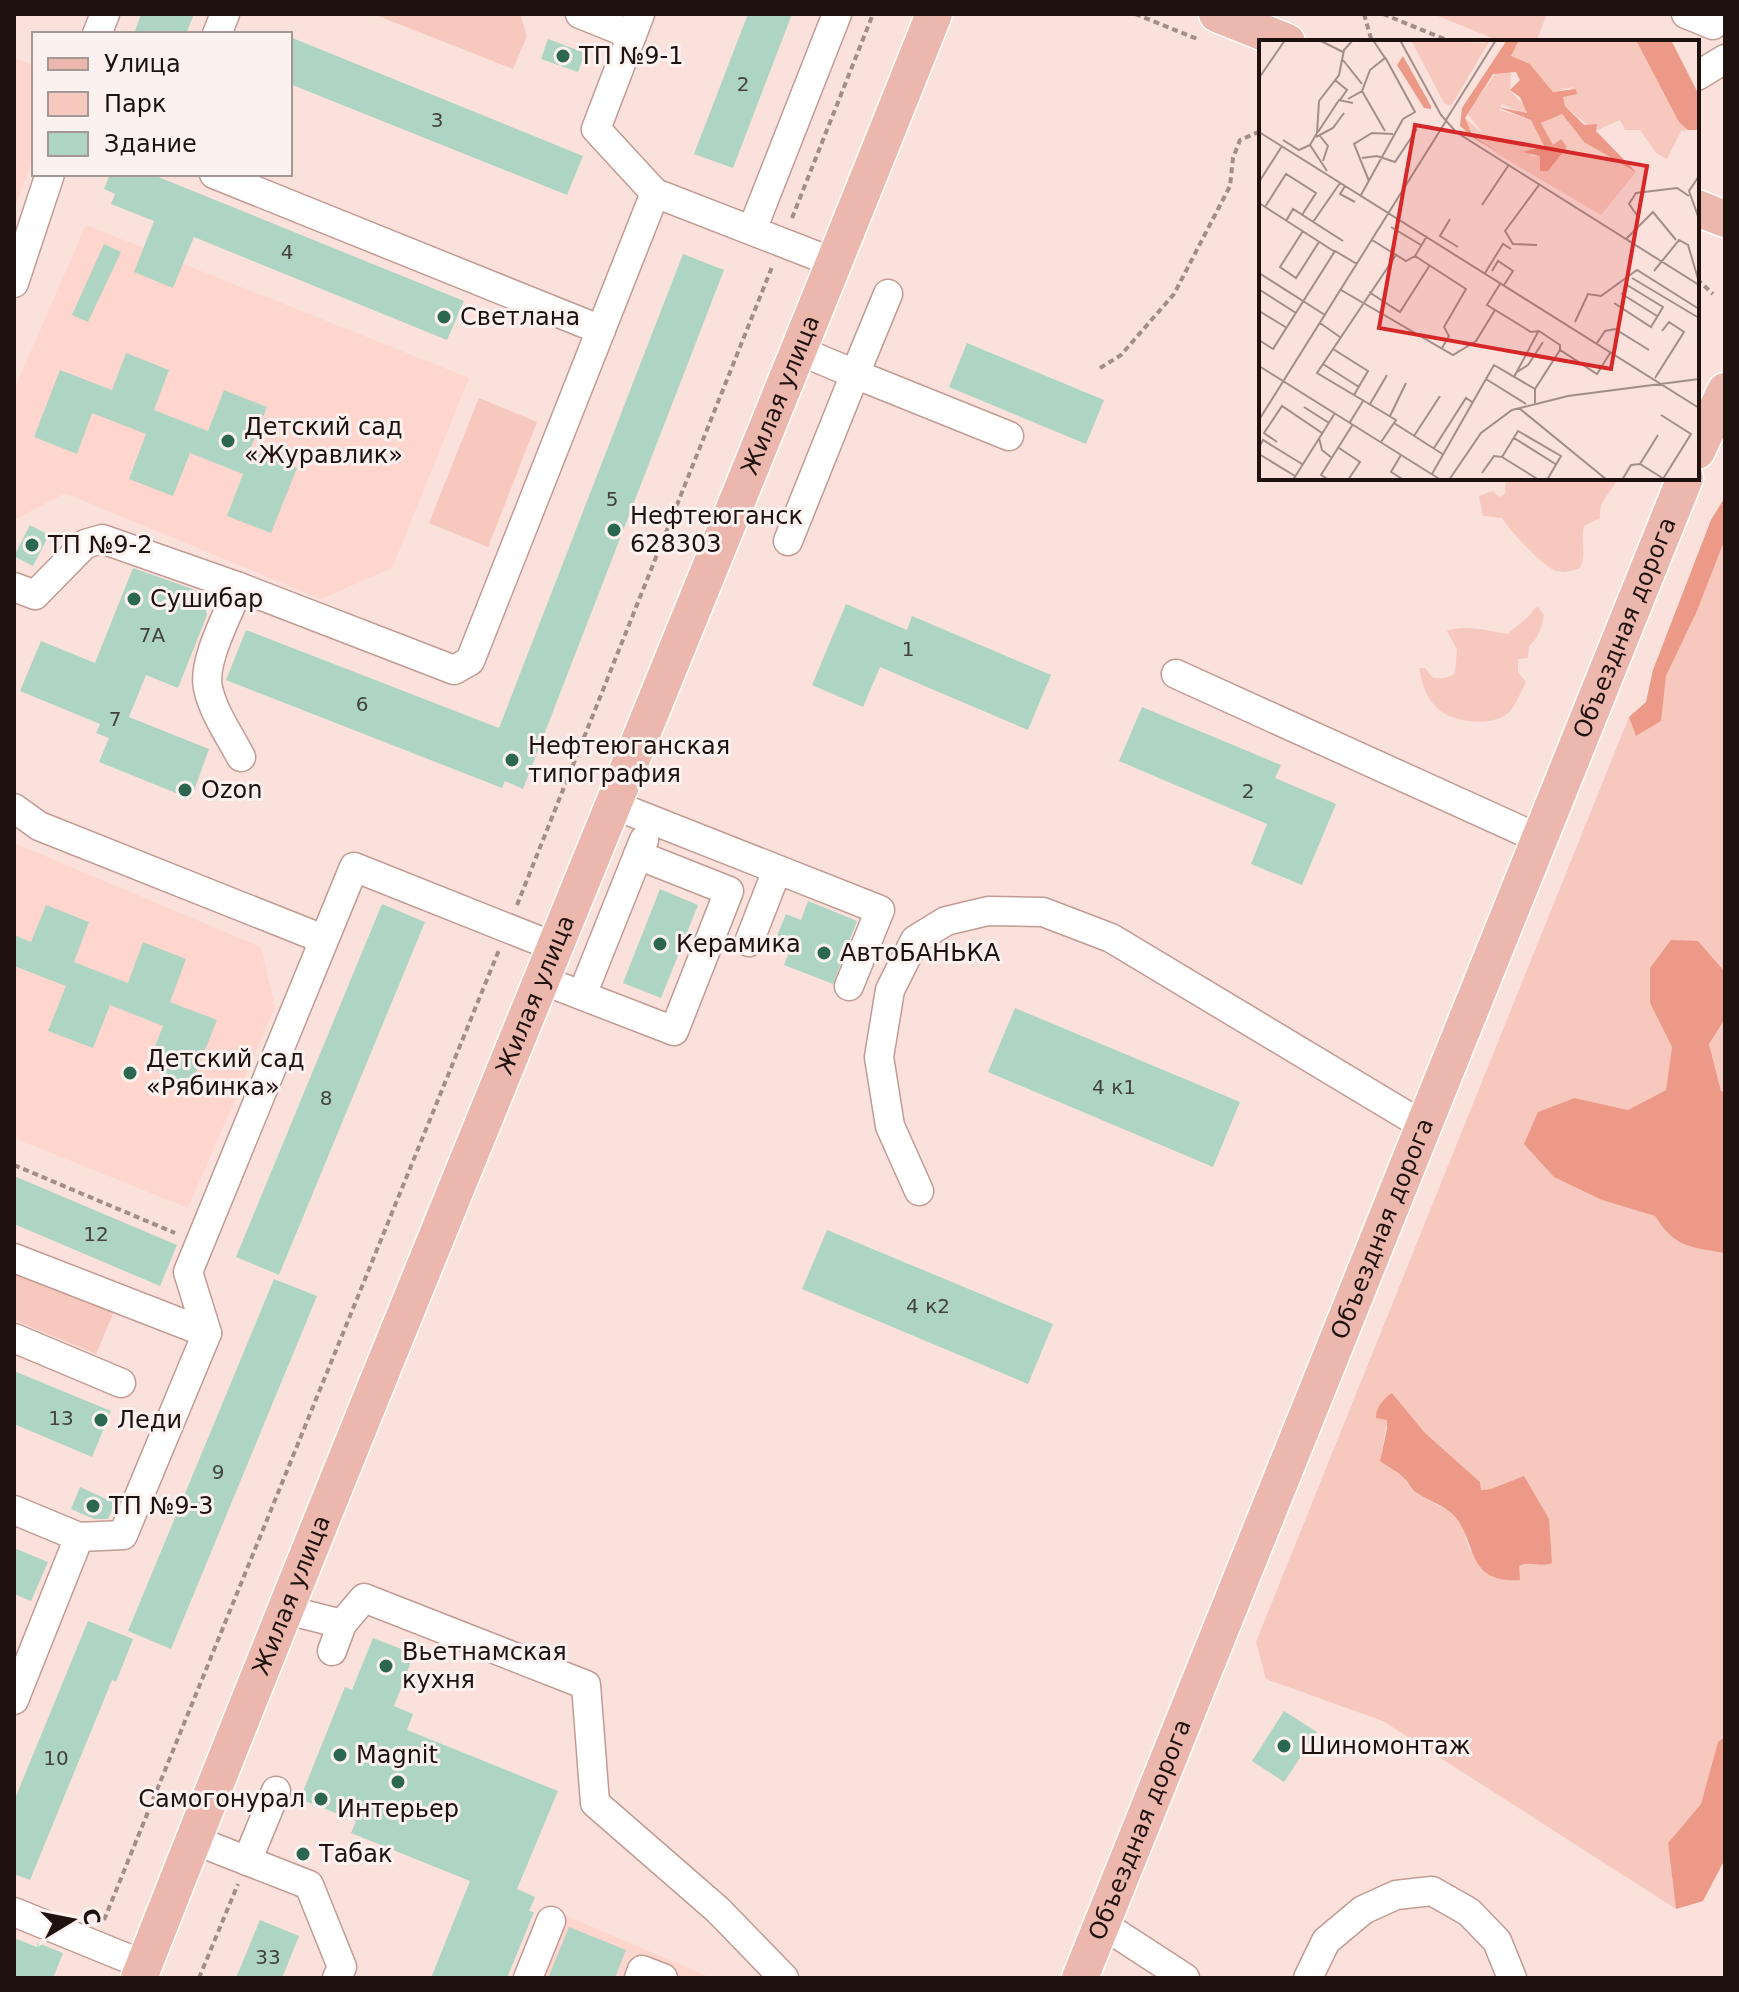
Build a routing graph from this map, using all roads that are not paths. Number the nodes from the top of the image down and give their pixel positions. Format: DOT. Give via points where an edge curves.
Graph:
graph roads {
  1 [pos="580,14"];
  2 [pos="837,14"];
  3 [pos="934,14"];
  4 [pos="1217,14"];
  5 [pos="1686,14"];
  6 [pos="636,24"];
  7 [pos="1713,25"];
  8 [pos="1282,40"];
  9 [pos="1725,59"];
  10 [pos="1699,75"];
  11 [pos="49,176"];
  12 [pos="219,176"];
  13 [pos="655,193"];
  14 [pos="1699,209"];
  15 [pos="1725,219"];
  16 [pos="752,230"];
  17 [pos="835,263"];
  18 [pos="14,283"];
  19 [pos="888,294"];
  20 [pos="601,330"];
  21 [pos="800,351"];
  22 [pos="855,374"];
  23 [pos="1725,391"];
  24 [pos="1009,436"];
  25 [pos="1699,447"];
  26 [pos="1684,480"];
  27 [pos="788,541"];
  28 [pos="14,587"];
  29 [pos="239,587"];
  30 [pos="1176,674"];
  31 [pos="241,757"];
  32 [pos="614,805"];
  33 [pos="14,808"];
  34 [pos="651,820"];
  35 [pos="1540,839"];
  36 [pos="638,855"];
  37 [pos="777,870"];
  38 [pos="323,939"];
  39 [pos="749,942"];
  40 [pos="549,963"];
  41 [pos="849,986"];
  42 [pos="582,995"];
  43 [pos="1424,1126"];
  44 [pos="919,1191"];
  45 [pos="14,1258"];
  46 [pos="207,1333"];
  47 [pos="14,1338"];
  48 [pos="121,1383"];
  49 [pos="14,1510"];
  50 [pos="79,1537"];
  51 [pos="287,1610"];
  52 [pos="342,1624"];
  53 [pos="332,1651"];
  54 [pos="23,1652"];
  55 [pos="14,1700"];
  56 [pos="276,1791"];
  57 [pos="194,1840"];
  58 [pos="247,1861"];
  59 [pos="14,1912"];
  60 [pos="551,1921"];
  61 [pos="1102,1924"];
  62 [pos="142,1972"];
  63 [pos="337,1978"];
  64 [pos="528,1978"];
  65 [pos="639,1978"];
  66 [pos="663,1978"];
  67 [pos="784,1978"];
  68 [pos="1080,1978"];
  69 [pos="1185,1978"];
  70 [pos="1308,1978"];
  71 [pos="1512,1978"];
  1 -- 6 [label="lane"];
  2 -- 16 [label="lane"];
  3 -- 17 [label="main road, Жилая улица"];
  4 -- 8 [label="main road"];
  5 -- 7 [label="lane"];
  6 -- 13 [label="lane" via="596,129"];
  9 -- 10 [label="lane"];
  11 -- 18 [label="lane"];
  12 -- 20 [label="lane"];
  13 -- 16 [label="lane"];
  13 -- 20 [label="lane"];
  14 -- 15 [label="main road"];
  16 -- 17 [label="lane"];
  17 -- 21 [label="main road, Жилая улица"];
  19 -- 22 [label="lane"];
  20 -- 29 [label="lane" via="470,661 454,670"];
  21 -- 22 [label="lane"];
  21 -- 32 [label="main road, Жилая улица"];
  22 -- 24 [label="lane"];
  22 -- 27 [label="lane"];
  23 -- 25 [label="main road"];
  26 -- 35 [label="main road, Объездная дорога"];
  28 -- 29 [label="lane" via="35,595 85,544 102,539"];
  29 -- 31 [label="lane" via="208,667 207,684"];
  30 -- 35 [label="lane"];
  32 -- 34 [label="lane"];
  32 -- 40 [label="main road, Жилая улица"];
  33 -- 38 [label="lane" via="39,826"];
  34 -- 36 [label="lane"];
  34 -- 37 [label="lane" via="704,832"];
  35 -- 43 [label="main road, Объездная дорога"];
  36 -- 42 [label="lane"];
  36 -- 42 [label="lane" via="729,891 674,1031"];
  37 -- 39 [label="lane"];
  37 -- 41 [label="lane" via="880,910"];
  38 -- 40 [label="lane" via="347,862 507,929"];
  38 -- 46 [label="lane" via="188,1272"];
  40 -- 42 [label="lane"];
  40 -- 51 [label="main road, Жилая улица"];
  43 -- 44 [label="lane" via="1111,938 1043,912 988,911 946,921 915,940 890,990 879,1057 890,1126"];
  43 -- 61 [label="main road, Объездная дорога"];
  45 -- 46 [label="lane"];
  46 -- 50 [label="lane" via="123,1535"];
  47 -- 48 [label="lane"];
  49 -- 50 [label="lane"];
  50 -- 54 [label="lane"];
  51 -- 52 [label="lane"];
  51 -- 57 [label="main road, Жилая улица"];
  52 -- 53 [label="lane"];
  52 -- 67 [label="lane" via="364,1598 586,1685 595,1803 718,1910"];
  54 -- 55 [label="lane"];
  56 -- 58 [label="lane"];
  57 -- 58 [label="lane"];
  57 -- 62 [label="main road, Жилая улица"];
  58 -- 63 [label="lane" via="309,1885 342,1967"];
  59 -- 62 [label="lane" via="94,1944"];
  60 -- 64 [label="lane"];
  61 -- 68 [label="main road, Объездная дорога"];
  61 -- 69 [label="lane"];
  65 -- 66 [label="lane" via="642,1970"];
  70 -- 71 [label="lane" via="1326,1941 1363,1910 1396,1895 1432,1891 1469,1912 1497,1941"];
}
